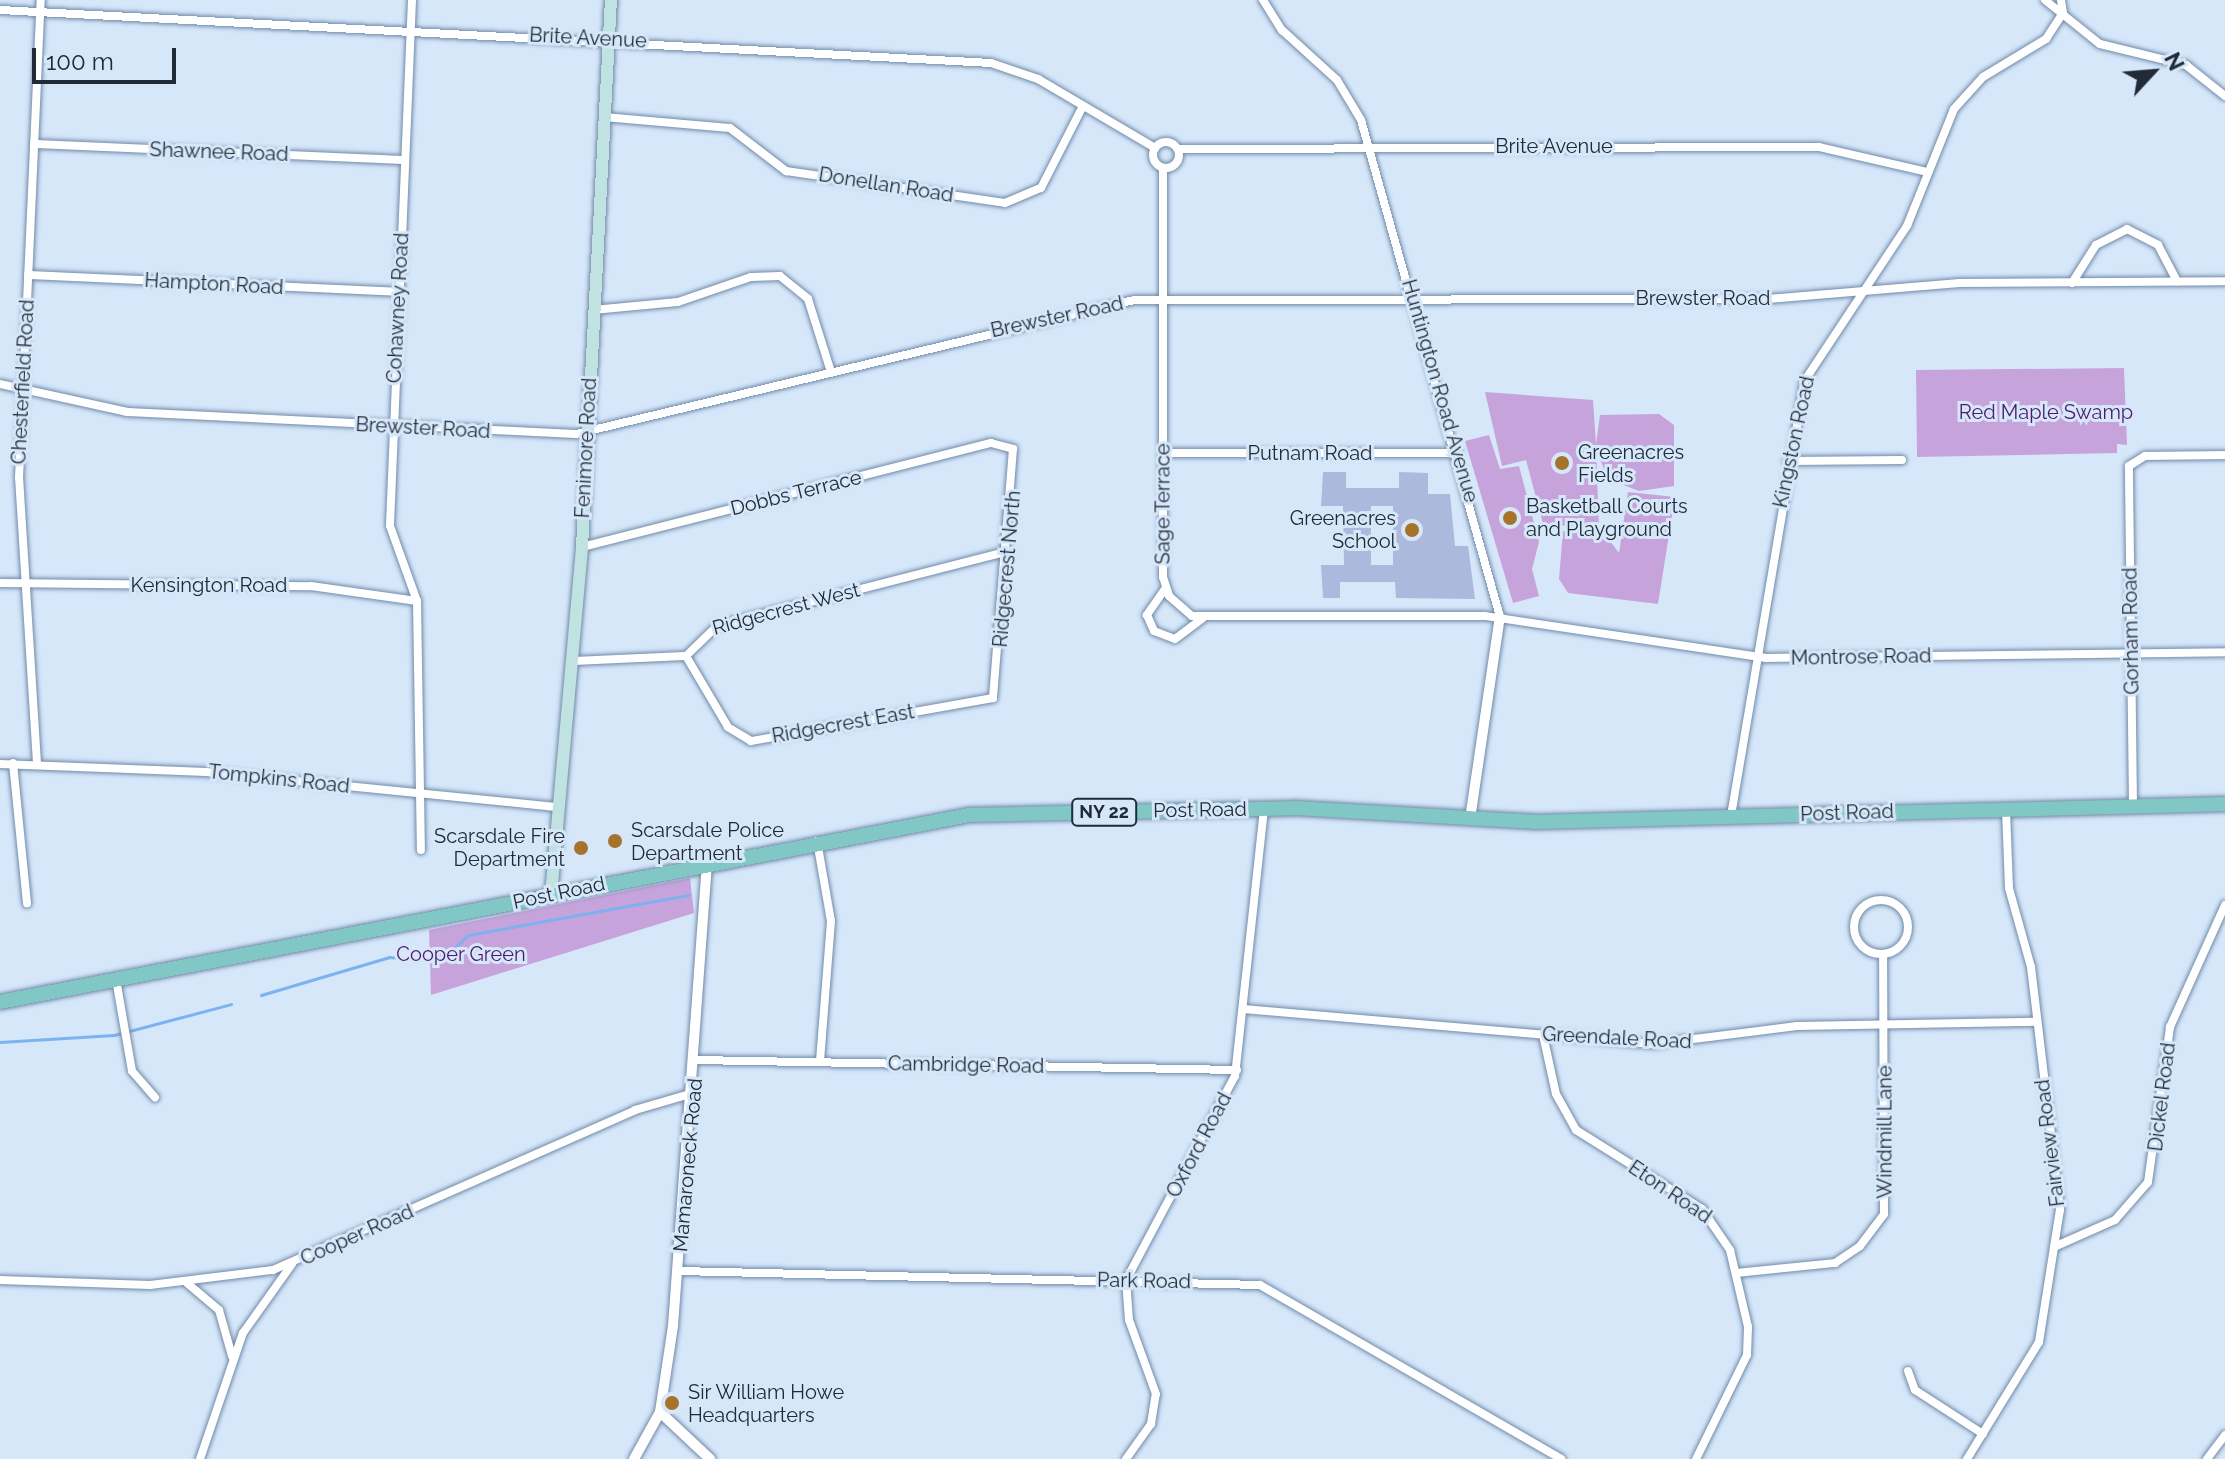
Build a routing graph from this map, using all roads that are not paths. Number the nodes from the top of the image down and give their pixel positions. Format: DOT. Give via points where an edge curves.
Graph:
graph roads {
  1 [pos="41,0"];
  2 [pos="412,0"];
  3 [pos="611,0"];
  4 [pos="1263,0"];
  5 [pos="2045,0"];
  6 [pos="2061,0"];
  7 [pos="0,10"];
  8 [pos="40,12"];
  9 [pos="2063,13"];
  10 [pos="410,29"];
  11 [pos="609,39"];
  12 [pos="2225,96"];
  13 [pos="1082,108"];
  14 [pos="604,117"];
  15 [pos="34,144"];
  16 [pos="1370,147"];
  17 [pos="1155,148"];
  18 [pos="1178,149"];
  19 [pos="405,160"];
  20 [pos="1163,168"];
  21 [pos="1927,172"];
  22 [pos="28,275"];
  23 [pos="2177,281"];
  24 [pos="2225,281"];
  25 [pos="2072,283"];
  26 [pos="399,292"];
  27 [pos="1860,292"];
  28 [pos="1162,299"];
  29 [pos="1414,299"];
  30 [pos="593,310"];
  31 [pos="831,372"];
  32 [pos="0,384"];
  33 [pos="23,389"];
  34 [pos="393,426"];
  35 [pos="587,432"];
  36 [pos="1010,445"];
  37 [pos="1163,453"];
  38 [pos="1458,453"];
  39 [pos="2225,455"];
  40 [pos="1902,460"];
  41 [pos="1788,461"];
  42 [pos="582,547"];
  43 [pos="1009,551"];
  44 [pos="0,583"];
  45 [pos="25,583"];
  46 [pos="1165,589"];
  47 [pos="417,601"];
  48 [pos="1500,617"];
  49 [pos="1203,618"];
  50 [pos="2131,652"];
  51 [pos="2225,652"];
  52 [pos="686,656"];
  53 [pos="1755,656"];
  54 [pos="572,661"];
  55 [pos="996,695"];
  56 [pos="13,763"];
  57 [pos="37,763"];
  58 [pos="0,764"];
  59 [pos="421,793"];
  60 [pos="2225,804"];
  61 [pos="2133,805"];
  62 [pos="558,807"];
  63 [pos="1264,808"];
  64 [pos="2006,809"];
  65 [pos="1731,816"];
  66 [pos="1470,819"];
  67 [pos="817,840"];
  68 [pos="421,850"];
  69 [pos="707,863"];
  70 [pos="551,895"];
  71 [pos="27,903"];
  72 [pos="2225,905"];
  73 [pos="1883,954"];
  74 [pos="117,985"];
  75 [pos="0,1002"];
  76 [pos="1243,1009"];
  77 [pos="2037,1022"];
  78 [pos="1883,1024"];
  79 [pos="1543,1035"];
  80 [pos="696,1060"];
  81 [pos="820,1062"];
  82 [pos="1237,1070"];
  83 [pos="694,1093"];
  84 [pos="155,1097"];
  85 [pos="2054,1247"];
  86 [pos="292,1264"];
  87 [pos="679,1271"];
  88 [pos="1736,1273"];
  89 [pos="0,1280"];
  90 [pos="1126,1280"];
  91 [pos="186,1283"];
  92 [pos="232,1357"];
  93 [pos="1908,1371"];
  94 [pos="660,1412"];
  95 [pos="1983,1434"];
  96 [pos="2225,1435"];
  97 [pos="200,1459"];
  98 [pos="634,1459"];
  99 [pos="710,1459"];
  100 [pos="1126,1459"];
  101 [pos="1561,1459"];
  102 [pos="1696,1459"];
  103 [pos="1967,1459"];
  104 [pos="2207,1459"];
  1 -- 8 [label="street, Chesterfield Road"];
  2 -- 10 [label="street, Cohawney Road"];
  3 -- 11 [label="main road, Fenimore Road"];
  4 -- 16 [label="street, Huntington Road Avenue" via="1282,30 1343,88"];
  5 -- 9 [label="street"];
  6 -- 9 [label="street"];
  7 -- 8 [label="street, Brite Avenue"];
  8 -- 10 [label="street, Brite Avenue"];
  8 -- 15 [label="street, Chesterfield Road"];
  9 -- 12 [label="street" via="2100,44 2198,70"];
  9 -- 21 [label="street, Kingston Road" via="2046,39 1963,96"];
  10 -- 11 [label="street, Brite Avenue"];
  10 -- 19 [label="street, Cohawney Road"];
  11 -- 13 [label="street, Brite Avenue" via="991,63 1038,79"];
  11 -- 14 [label="main road, Fenimore Road"];
  13 -- 14 [label="street, Donellan Road" via="1041,188 1005,203 786,171 730,128"];
  13 -- 17 [label="street, Brite Avenue"];
  14 -- 30 [label="main road, Fenimore Road"];
  15 -- 19 [label="street, Shawnee Road"];
  15 -- 22 [label="street, Chesterfield Road"];
  16 -- 18 [label="street, Brite Avenue"];
  16 -- 21 [label="street, Brite Avenue" via="1819,147"];
  16 -- 29 [label="street, Huntington Road Avenue"];
  17 -- 18 [label="street, Brite Avenue" via="1164,142"];
  17 -- 20 [label="street"];
  18 -- 20 [label="street" via="1175,165"];
  19 -- 26 [label="street, Cohawney Road"];
  20 -- 28 [label="street, Sage Terrace"];
  21 -- 27 [label="street, Kingston Road" via="1907,226"];
  22 -- 26 [label="street, Hampton Road"];
  22 -- 33 [label="street, Chesterfield Road"];
  23 -- 24 [label="street, Brewster Road"];
  23 -- 25 [label="street, Brewster Road"];
  23 -- 25 [label="street" via="2158,245 2127,229 2096,245"];
  25 -- 27 [label="street, Brewster Road"];
  26 -- 34 [label="street, Cohawney Road"];
  27 -- 29 [label="street, Brewster Road"];
  27 -- 41 [label="street, Kingston Road" via="1809,370"];
  28 -- 29 [label="street, Brewster Road"];
  28 -- 31 [label="street, Brewster Road" via="1080,308"];
  28 -- 37 [label="street, Sage Terrace"];
  29 -- 38 [label="street, Huntington Road Avenue"];
  30 -- 31 [label="street" via="678,302 751,277 780,276 808,299"];
  30 -- 35 [label="main road, Fenimore Road"];
  31 -- 35 [label="street, Brewster Road"];
  32 -- 33 [label="street, Brewster Road"];
  33 -- 34 [label="street, Brewster Road" via="127,412"];
  33 -- 45 [label="street, Chesterfield Road"];
  34 -- 35 [label="street, Brewster Road"];
  34 -- 47 [label="street, Cohawney Road" via="392,538"];
  35 -- 42 [label="main road, Fenimore Road"];
  36 -- 42 [label="street, Dobbs Terrace"];
  36 -- 43 [label="street, Ridgecrest North"];
  37 -- 38 [label="street, Putnam Road"];
  37 -- 46 [label="street, Sage Terrace"];
  38 -- 48 [label="street, Huntington Road Avenue"];
  39 -- 50 [label="street, Gorham Road" via="2135,459 2128,475"];
  40 -- 41 [label="street"];
  41 -- 53 [label="street, Kingston Road"];
  42 -- 54 [label="main road, Fenimore Road"];
  43 -- 52 [label="street, Ridgecrest West" via="717,626"];
  43 -- 55 [label="street, Ridgecrest North"];
  44 -- 45 [label="street, Kensington Road"];
  45 -- 47 [label="street, Kensington Road" via="311,586"];
  45 -- 57 [label="street, Chesterfield Road"];
  46 -- 49 [label="street, Sage Terrace" via="1184,611"];
  46 -- 49 [label="street" via="1147,615 1154,631 1175,639"];
  47 -- 59 [label="street, Cohawney Road"];
  48 -- 49 [label="street"];
  48 -- 53 [label="street, Montrose Road"];
  48 -- 66 [label="street, Huntington Road Avenue"];
  50 -- 51 [label="street, Montrose Road"];
  50 -- 53 [label="street, Montrose Road"];
  50 -- 61 [label="street, Gorham Road"];
  52 -- 54 [label="street"];
  52 -- 55 [label="street, Ridgecrest East" via="728,727 751,741"];
  53 -- 65 [label="street, Kingston Road"];
  54 -- 62 [label="main road, Fenimore Road"];
  56 -- 57 [label="street, Tompkins Road"];
  56 -- 58 [label="street, Tompkins Road"];
  56 -- 71 [label="street"];
  57 -- 59 [label="street, Tompkins Road"];
  59 -- 62 [label="street, Tompkins Road"];
  59 -- 68 [label="street, Cohawney Road"];
  60 -- 61 [label="main road, Post Road / NY 22"];
  61 -- 64 [label="main road, Post Road / NY 22"];
  62 -- 70 [label="main road, Fenimore Road"];
  63 -- 66 [label="main road, Post Road / NY 22"];
  63 -- 67 [label="main road, Post Road / NY 22" via="969,815"];
  63 -- 76 [label="street, Oxford Road"];
  64 -- 65 [label="main road, Post Road / NY 22"];
  64 -- 77 [label="street, Fairview Road" via="2009,888"];
  65 -- 66 [label="main road, Post Road / NY 22"];
  67 -- 69 [label="main road, Post Road / NY 22"];
  67 -- 81 [label="street" via="831,921"];
  69 -- 70 [label="main road, Post Road / NY 22"];
  69 -- 80 [label="street, Mamaroneck Road"];
  70 -- 74 [label="main road, Post Road / NY 22"];
  72 -- 85 [label="street, Dickel Road" via="2170,1027 2148,1182 2106,1226"];
  73 -- 73 [label="street" via="1900,946 1908,921 1899,906 1875,900 1861,908 1854,929 1863,947"];
  73 -- 78 [label="street, Windmill Lane"];
  74 -- 75 [label="main road, Post Road / NY 22"];
  74 -- 84 [label="street" via="132,1071"];
  76 -- 79 [label="street, Greendale Road"];
  76 -- 82 [label="street, Oxford Road"];
  77 -- 78 [label="street, Greendale Road"];
  77 -- 85 [label="street, Fairview Road" via="2060,1210"];
  78 -- 79 [label="street, Greendale Road" via="1797,1026 1677,1044"];
  78 -- 88 [label="street, Windmill Lane" via="1887,1185 1878,1224 1860,1246 1823,1267"];
  79 -- 88 [label="street, Eton Road" via="1570,1122 1714,1220"];
  80 -- 81 [label="street, Cambridge Road"];
  80 -- 83 [label="street, Mamaroneck Road"];
  81 -- 82 [label="street, Cambridge Road"];
  82 -- 90 [label="street, Oxford Road"];
  83 -- 86 [label="street, Cooper Road" via="635,1110"];
  83 -- 87 [label="street, Mamaroneck Road"];
  85 -- 95 [label="street, Fairview Road" via="2039,1342"];
  86 -- 91 [label="street, Cooper Road"];
  86 -- 92 [label="street"];
  87 -- 90 [label="street, Park Road"];
  87 -- 94 [label="street, Mamaroneck Road"];
  88 -- 102 [label="street, Eton Road" via="1747,1355"];
  89 -- 91 [label="street, Cooper Road"];
  90 -- 100 [label="street" via="1129,1320 1156,1394 1151,1424"];
  90 -- 101 [label="street, Park Road" via="1271,1287"];
  91 -- 92 [label="street" via="219,1310"];
  92 -- 97 [label="street"];
  93 -- 95 [label="street" via="1915,1390"];
  94 -- 98 [label="street, Mamaroneck Road"];
  94 -- 99 [label="street"];
  95 -- 103 [label="street, Fairview Road"];
  96 -- 104 [label="street"];
}
